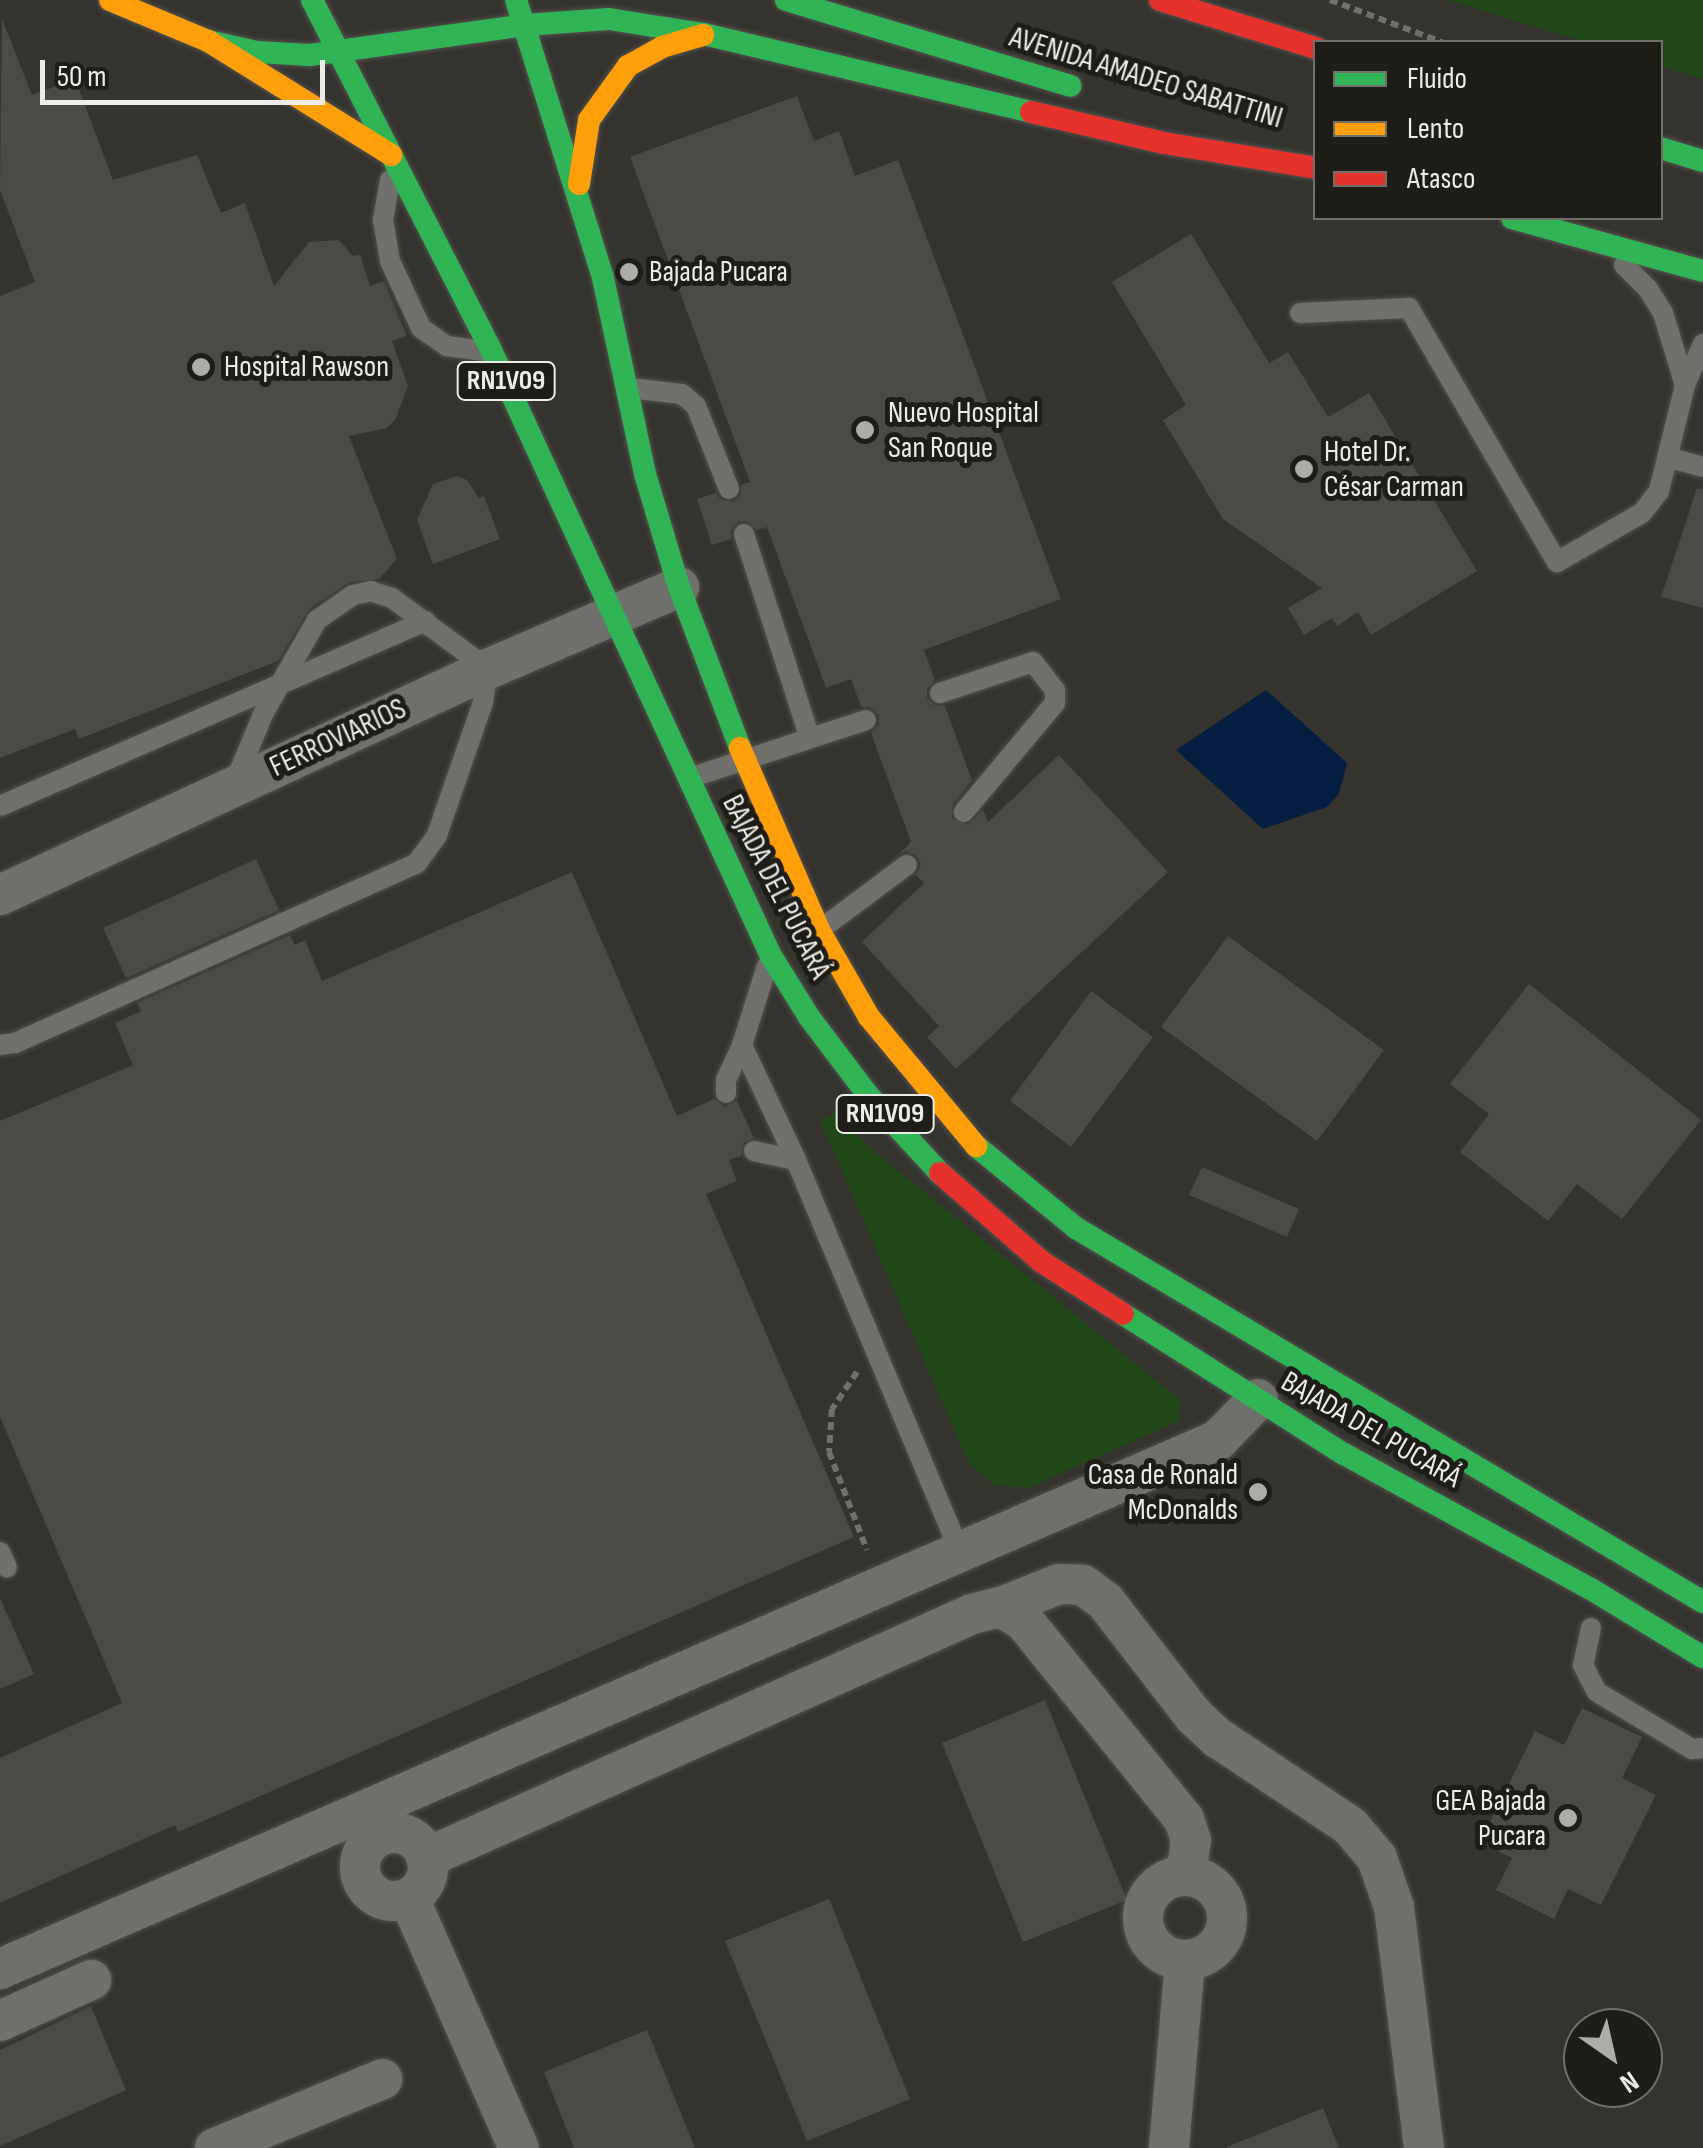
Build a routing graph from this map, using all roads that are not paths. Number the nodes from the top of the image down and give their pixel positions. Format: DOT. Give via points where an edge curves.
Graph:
graph roads {
  1 [pos="110,0"];
  2 [pos="312,0"];
  3 [pos="516,0"];
  4 [pos="786,0"];
  5 [pos="1160,0"];
  6 [pos="1263,7"];
  7 [pos="525,25"];
  8 [pos="704,34"];
  9 [pos="1317,40"];
  10 [pos="1321,40"];
  11 [pos="208,41"];
  12 [pos="340,52"];
  13 [pos="1094,93"];
  14 [pos="1186,122"];
  15 [pos="1663,149"];
  16 [pos="392,156"];
  17 [pos="1703,160"];
  18 [pos="1313,164"];
  19 [pos="1313,165"];
  20 [pos="579,192"];
  21 [pos="1519,220"];
  22 [pos="1600,242"];
  23 [pos="1686,245"];
  24 [pos="1703,271"];
  25 [pos="1300,312"];
  26 [pos="1703,344"];
  27 [pos="492,352"];
  28 [pos="1685,385"];
  29 [pos="627,388"];
  30 [pos="1670,458"];
  31 [pos="1703,467"];
  32 [pos="729,488"];
  33 [pos="744,534"];
  34 [pos="678,587"];
  35 [pos="612,612"];
  36 [pos="426,621"];
  37 [pos="488,669"];
  38 [pos="280,683"];
  39 [pos="940,693"];
  40 [pos="866,720"];
  41 [pos="809,735"];
  42 [pos="742,758"];
  43 [pos="688,779"];
  44 [pos="232,788"];
  45 [pos="0,806"];
  46 [pos="964,812"];
  47 [pos="908,865"];
  48 [pos="0,895"];
  49 [pos="819,930"];
  50 [pos="770,954"];
  51 [pos="742,1045"];
  52 [pos="0,1046"];
  53 [pos="726,1093"];
  54 [pos="754,1151"];
  55 [pos="796,1160"];
  56 [pos="1307,1368"];
  57 [pos="1258,1399"];
  58 [pos="1451,1422"];
  59 [pos="1344,1454"];
  60 [pos="960,1552"];
  61 [pos="1490,1561"];
  62 [pos="1703,1602"];
  63 [pos="1001,1607"];
  64 [pos="1591,1628"];
  65 [pos="1703,1657"];
  66 [pos="1703,1748"];
  67 [pos="426,1858"];
  68 [pos="1186,1876"];
  69 [pos="409,1898"];
  70 [pos="1186,1961"];
  71 [pos="0,1968"];
  72 [pos="91,1980"];
  73 [pos="0,2021"];
  74 [pos="382,2079"];
  75 [pos="215,2148"];
  76 [pos="519,2148"];
  77 [pos="1169,2148"];
  78 [pos="1424,2148"];
  1 -- 11 [label="main road"];
  2 -- 12 [label="main road, BAJADA DEL PUCARÁ"];
  3 -- 7 [label="main road, BAJADA DEL PUCARÁ / RN1V09"];
  4 -- 13 [label="main road, AVENIDA AMADEO SABATTINI"];
  5 -- 9 [label="main road"];
  6 -- 10 [label="main road"];
  7 -- 8 [label="main road" via="609,19"];
  7 -- 12 [label="main road"];
  7 -- 20 [label="main road, BAJADA DEL PUCARÁ / RN1V09"];
  8 -- 19 [label="main road" via="1164,143"];
  8 -- 20 [label="main road" via="628,66 606,93 589,120"];
  11 -- 12 [label="main road" via="290,56"];
  11 -- 16 [label="main road"];
  12 -- 16 [label="main road, BAJADA DEL PUCARÁ"];
  14 -- 18 [label="main road, AVENIDA AMADEO SABATTINI"];
  15 -- 17 [label="main road"];
  16 -- 27 [label="main road, BAJADA DEL PUCARÁ / RN1V09"];
  16 -- 27 [label="lane" via="383,220 406,300 434,340"];
  20 -- 29 [label="main road, BAJADA DEL PUCARÁ / RN1V09"];
  21 -- 22 [label="main road"];
  22 -- 23 [label="lane"];
  22 -- 24 [label="main road"];
  22 -- 28 [label="lane" via="1656,301"];
  25 -- 30 [label="lane" via="1408,308 1557,562 1642,513"];
  26 -- 28 [label="lane"];
  27 -- 35 [label="main road, BAJADA DEL PUCARÁ / RN1V09"];
  28 -- 30 [label="lane"];
  29 -- 32 [label="lane" via="682,394 696,406"];
  29 -- 34 [label="main road, BAJADA DEL PUCARÁ / RN1V09"];
  30 -- 31 [label="lane"];
  33 -- 41 [label="lane"];
  34 -- 35 [label="street, FERROVIARIOS"];
  34 -- 42 [label="main road, BAJADA DEL PUCARÁ / RN1V09"];
  35 -- 37 [label="street, FERROVIARIOS"];
  35 -- 43 [label="main road, BAJADA DEL PUCARÁ / RN1V09"];
  36 -- 37 [label="lane"];
  36 -- 38 [label="lane"];
  36 -- 38 [label="lane" via="392,598 354,594 318,620"];
  37 -- 44 [label="street, FERROVIARIOS"];
  37 -- 52 [label="lane" via="438,836 416,862"];
  38 -- 44 [label="lane"];
  38 -- 45 [label="lane"];
  39 -- 46 [label="lane" via="1032,662 1054,690 1055,703"];
  40 -- 41 [label="lane"];
  41 -- 42 [label="lane"];
  42 -- 43 [label="lane"];
  42 -- 49 [label="main road, BAJADA DEL PUCARÁ / RN1V09"];
  43 -- 50 [label="main road, BAJADA DEL PUCARÁ / RN1V09"];
  44 -- 48 [label="street, FERROVIARIOS"];
  47 -- 49 [label="lane"];
  49 -- 56 [label="main road, BAJADA DEL PUCARÁ / RN1V09" via="869,1018 980,1151 1076,1228"];
  50 -- 51 [label="lane"];
  50 -- 57 [label="main road, BAJADA DEL PUCARÁ / RN1V09" via="838,1059 956,1192 1042,1262"];
  51 -- 53 [label="lane"];
  51 -- 55 [label="lane"];
  54 -- 55 [label="lane"];
  55 -- 60 [label="lane"];
  56 -- 58 [label="main road"];
  56 -- 62 [label="main road, BAJADA DEL PUCARÁ / RN1V09"];
  57 -- 59 [label="main road, BAJADA DEL PUCARÁ / RN1V09"];
  57 -- 60 [label="street" via="1218,1440"];
  59 -- 61 [label="main road"];
  59 -- 65 [label="main road, BAJADA DEL PUCARÁ / RN1V09"];
  60 -- 71 [label="street"];
  63 -- 67 [label="street" via="972,1614"];
  63 -- 68 [label="street" via="1024,1621 1184,1820 1191,1840"];
  63 -- 78 [label="street" via="1059,1584 1083,1585 1105,1602 1206,1727 1350,1826 1377,1858 1394,1907"];
  64 -- 66 [label="lane" via="1583,1665 1597,1692 1692,1749"];
  67 -- 69 [label="street" via="425,1881"];
  67 -- 69 [label="street" via="414,1840 393,1833 373,1840 360,1859 362,1881 377,1897"];
  68 -- 70 [label="street" via="1213,1886 1227,1911 1222,1939"];
  68 -- 70 [label="street" via="1151,1893 1142,1918 1160,1953"];
  69 -- 76 [label="street"];
  70 -- 77 [label="street"];
  72 -- 73 [label="street"];
  74 -- 75 [label="street"];
}
